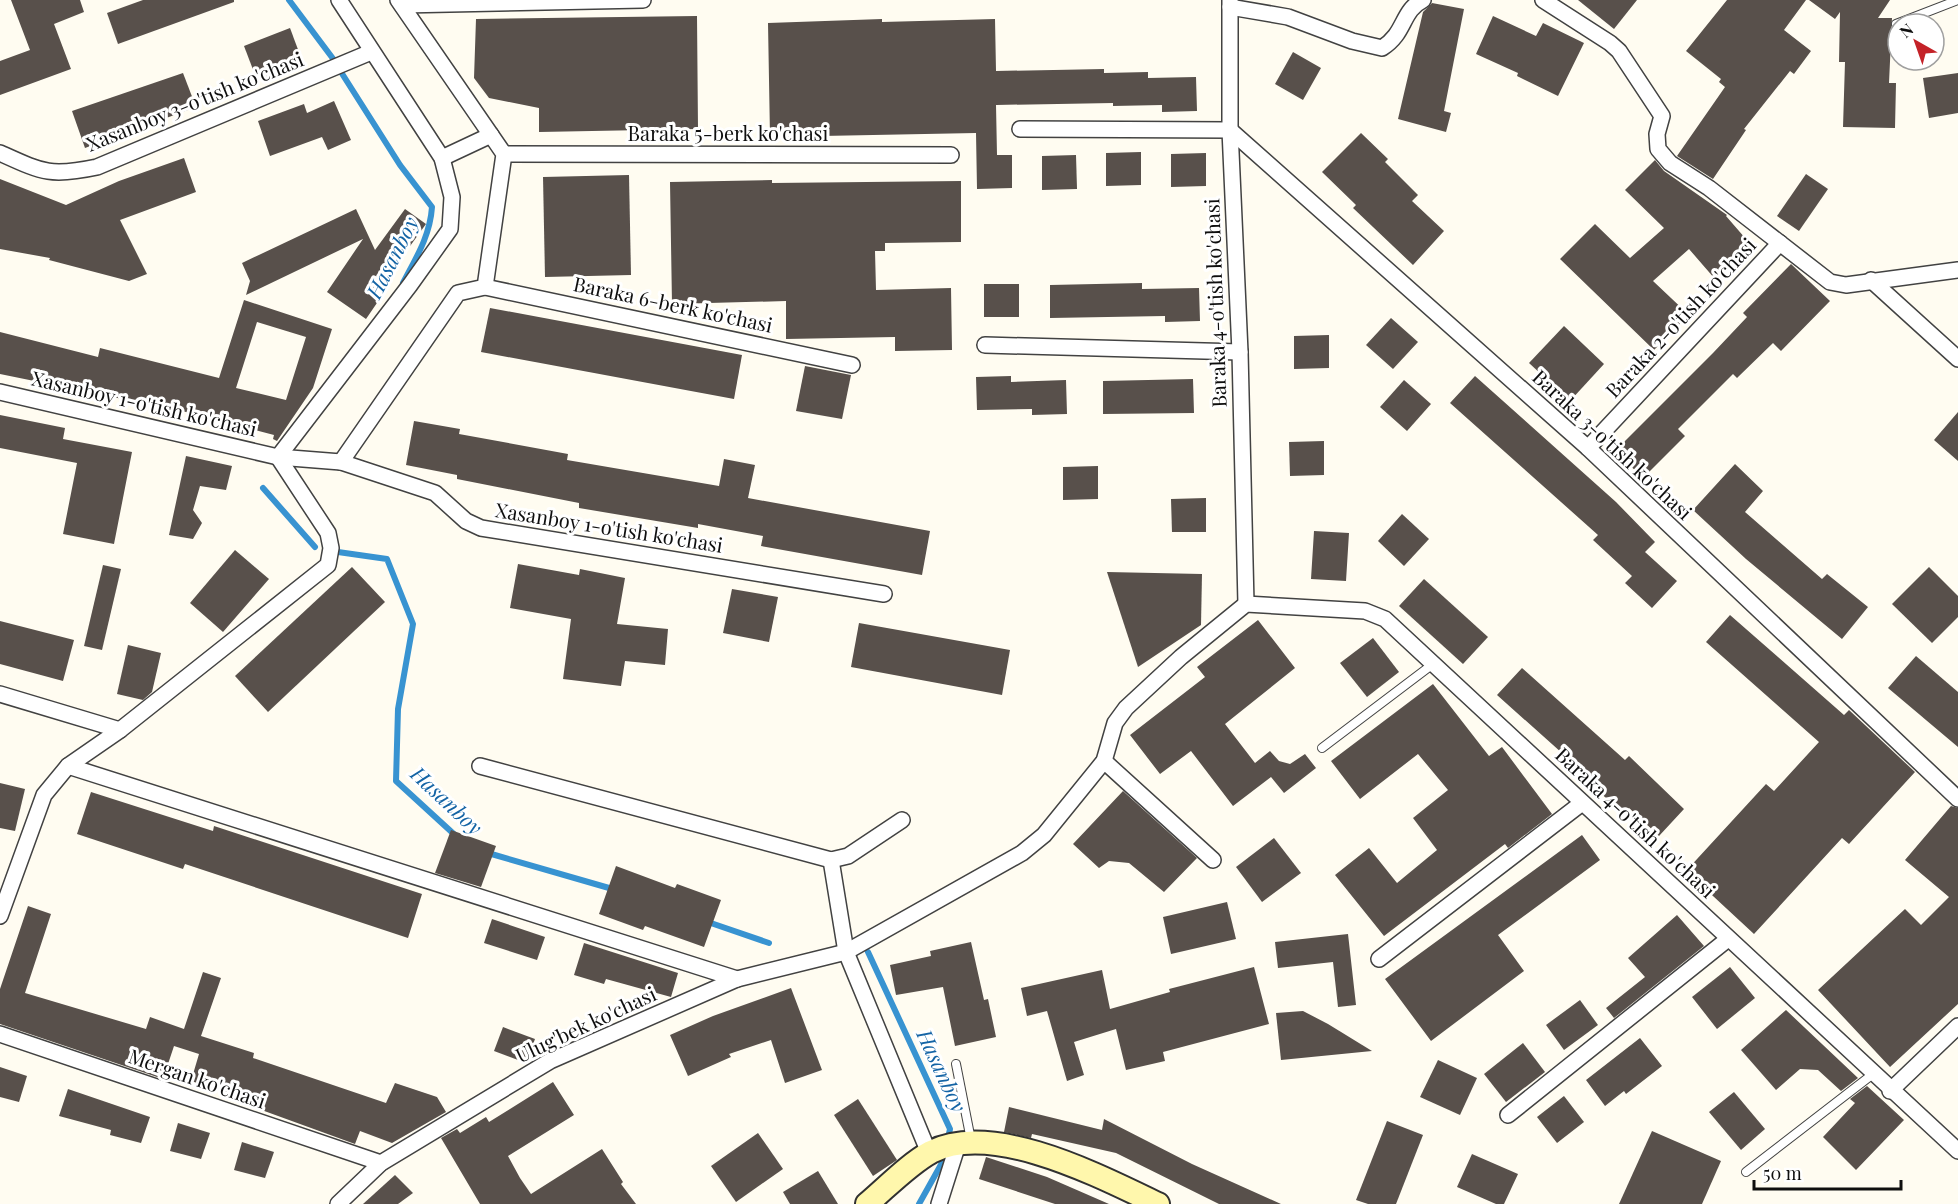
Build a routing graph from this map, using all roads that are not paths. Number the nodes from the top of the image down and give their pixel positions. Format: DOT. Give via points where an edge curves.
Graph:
graph roads {
  1 [pos="339,0"];
  2 [pos="643,0"];
  3 [pos="1423,0"];
  4 [pos="1543,0"];
  5 [pos="1958,0"];
  6 [pos="400,3"];
  7 [pos="1230,4"];
  8 [pos="1927,12"];
  9 [pos="371,52"];
  10 [pos="1020,129"];
  11 [pos="1230,130"];
  12 [pos="490,135"];
  13 [pos="0,153"];
  14 [pos="504,154"];
  15 [pos="951,155"];
  16 [pos="442,158"];
  17 [pos="1780,243"];
  18 [pos="1958,270"];
  19 [pos="1871,280"];
  20 [pos="485,287"];
  21 [pos="985,345"];
  22 [pos="1240,352"];
  23 [pos="1958,360"];
  24 [pos="852,365"];
  25 [pos="0,392"];
  26 [pos="1588,448"];
  27 [pos="278,457"];
  28 [pos="341,462"];
  29 [pos="884,594"];
  30 [pos="1246,604"];
  31 [pos="1433,664"];
  32 [pos="0,694"];
  33 [pos="120,730"];
  34 [pos="1322,748"];
  35 [pos="1104,761"];
  36 [pos="68,766"];
  37 [pos="480,766"];
  38 [pos="1958,799"];
  39 [pos="1582,803"];
  40 [pos="902,820"];
  41 [pos="831,860"];
  42 [pos="1213,860"];
  43 [pos="0,916"];
  44 [pos="1728,939"];
  45 [pos="846,952"];
  46 [pos="1379,959"];
  47 [pos="737,979"];
  48 [pos="1958,1026"];
  49 [pos="0,1034"];
  50 [pos="956,1064"];
  51 [pos="1873,1074"];
  52 [pos="1890,1090"];
  53 [pos="1508,1115"];
  54 [pos="965,1143"];
  55 [pos="932,1151"];
  56 [pos="1958,1151"];
  57 [pos="381,1163"];
  58 [pos="1746,1172"];
  59 [pos="338,1204"];
  60 [pos="867,1204"];
  61 [pos="939,1204"];
  62 [pos="1158,1204"];
  1 -- 9 [label="street"];
  2 -- 6 [label="street"];
  3 -- 7 [label="street" via="1413,5 1395,40 1382,48 1288,17"];
  4 -- 17 [label="street, Baraka 2-o'tish ko'chasi" via="1618,51 1662,116 1657,134 1662,155"];
  5 -- 8 [label="lane"];
  6 -- 12 [label="street"];
  7 -- 11 [label="street, Baraka 4-o'tish ko'chasi"];
  9 -- 13 [label="street, Xasanboy 3-o'tish ko'chasi" via="97,167 64,174 36,170"];
  9 -- 16 [label="street"];
  10 -- 11 [label="street"];
  11 -- 22 [label="street, Baraka 4-o'tish ko'chasi"];
  11 -- 26 [label="street, Baraka 3-o'tish ko'chasi"];
  12 -- 14 [label="street"];
  12 -- 16 [label="street"];
  14 -- 15 [label="street, Baraka 5-berk ko'chasi"];
  14 -- 20 [label="street"];
  16 -- 27 [label="street" via="452,197 450,228"];
  17 -- 19 [label="street, Baraka 2-o'tish ko'chasi" via="1830,282 1846,285"];
  17 -- 26 [label="street, Baraka 2-o'tish ko'chasi"];
  18 -- 19 [label="street, Baraka 2-o'tish ko'chasi"];
  19 -- 23 [label="street"];
  20 -- 24 [label="street, Baraka 6-berk ko'chasi"];
  20 -- 28 [label="street" via="458,293"];
  21 -- 22 [label="street"];
  22 -- 30 [label="street, Baraka 4-o'tish ko'chasi"];
  25 -- 27 [label="street, Xasanboy 1-o'tish ko'chasi"];
  26 -- 38 [label="street, Baraka 3-o'tish ko'chasi"];
  27 -- 28 [label="street, Xasanboy 1-o'tish ko'chasi"];
  27 -- 33 [label="street" via="328,534 328,565"];
  28 -- 29 [label="street, Xasanboy 1-o'tish ko'chasi" via="435,493 466,521 481,528"];
  30 -- 31 [label="street, Baraka 4-o'tish ko'chasi" via="1365,611 1385,619"];
  30 -- 35 [label="street" via="1126,708 1115,723"];
  31 -- 34 [label="lane"];
  31 -- 39 [label="street, Baraka 4-o'tish ko'chasi"];
  32 -- 33 [label="street"];
  33 -- 36 [label="street"];
  35 -- 42 [label="street"];
  35 -- 45 [label="street" via="1044,835 1022,853"];
  36 -- 43 [label="street" via="44,795"];
  36 -- 47 [label="street"];
  37 -- 41 [label="street"];
  39 -- 44 [label="street, Baraka 4-o'tish ko'chasi"];
  39 -- 46 [label="street"];
  40 -- 41 [label="street" via="848,856"];
  41 -- 45 [label="street"];
  44 -- 51 [label="street, Baraka 4-o'tish ko'chasi"];
  44 -- 53 [label="street"];
  45 -- 47 [label="street, Ulug'bek ko'chasi"];
  45 -- 55 [label="street"];
  47 -- 57 [label="street, Ulug'bek ko'chasi" via="550,1061"];
  48 -- 52 [label="street"];
  49 -- 57 [label="street, Mergan ko'chasi"];
  50 -- 54 [label="lane"];
  51 -- 52 [label="street, Baraka 4-o'tish ko'chasi"];
  51 -- 58 [label="lane"];
  52 -- 56 [label="street, Baraka 4-o'tish ko'chasi"];
  54 -- 55 [label="main road"];
  54 -- 61 [label="street"];
  54 -- 62 [label="main road" via="997,1144 1046,1157"];
  55 -- 60 [label="main road"];
  57 -- 59 [label="street, Ulug'bek ko'chasi"];
}
